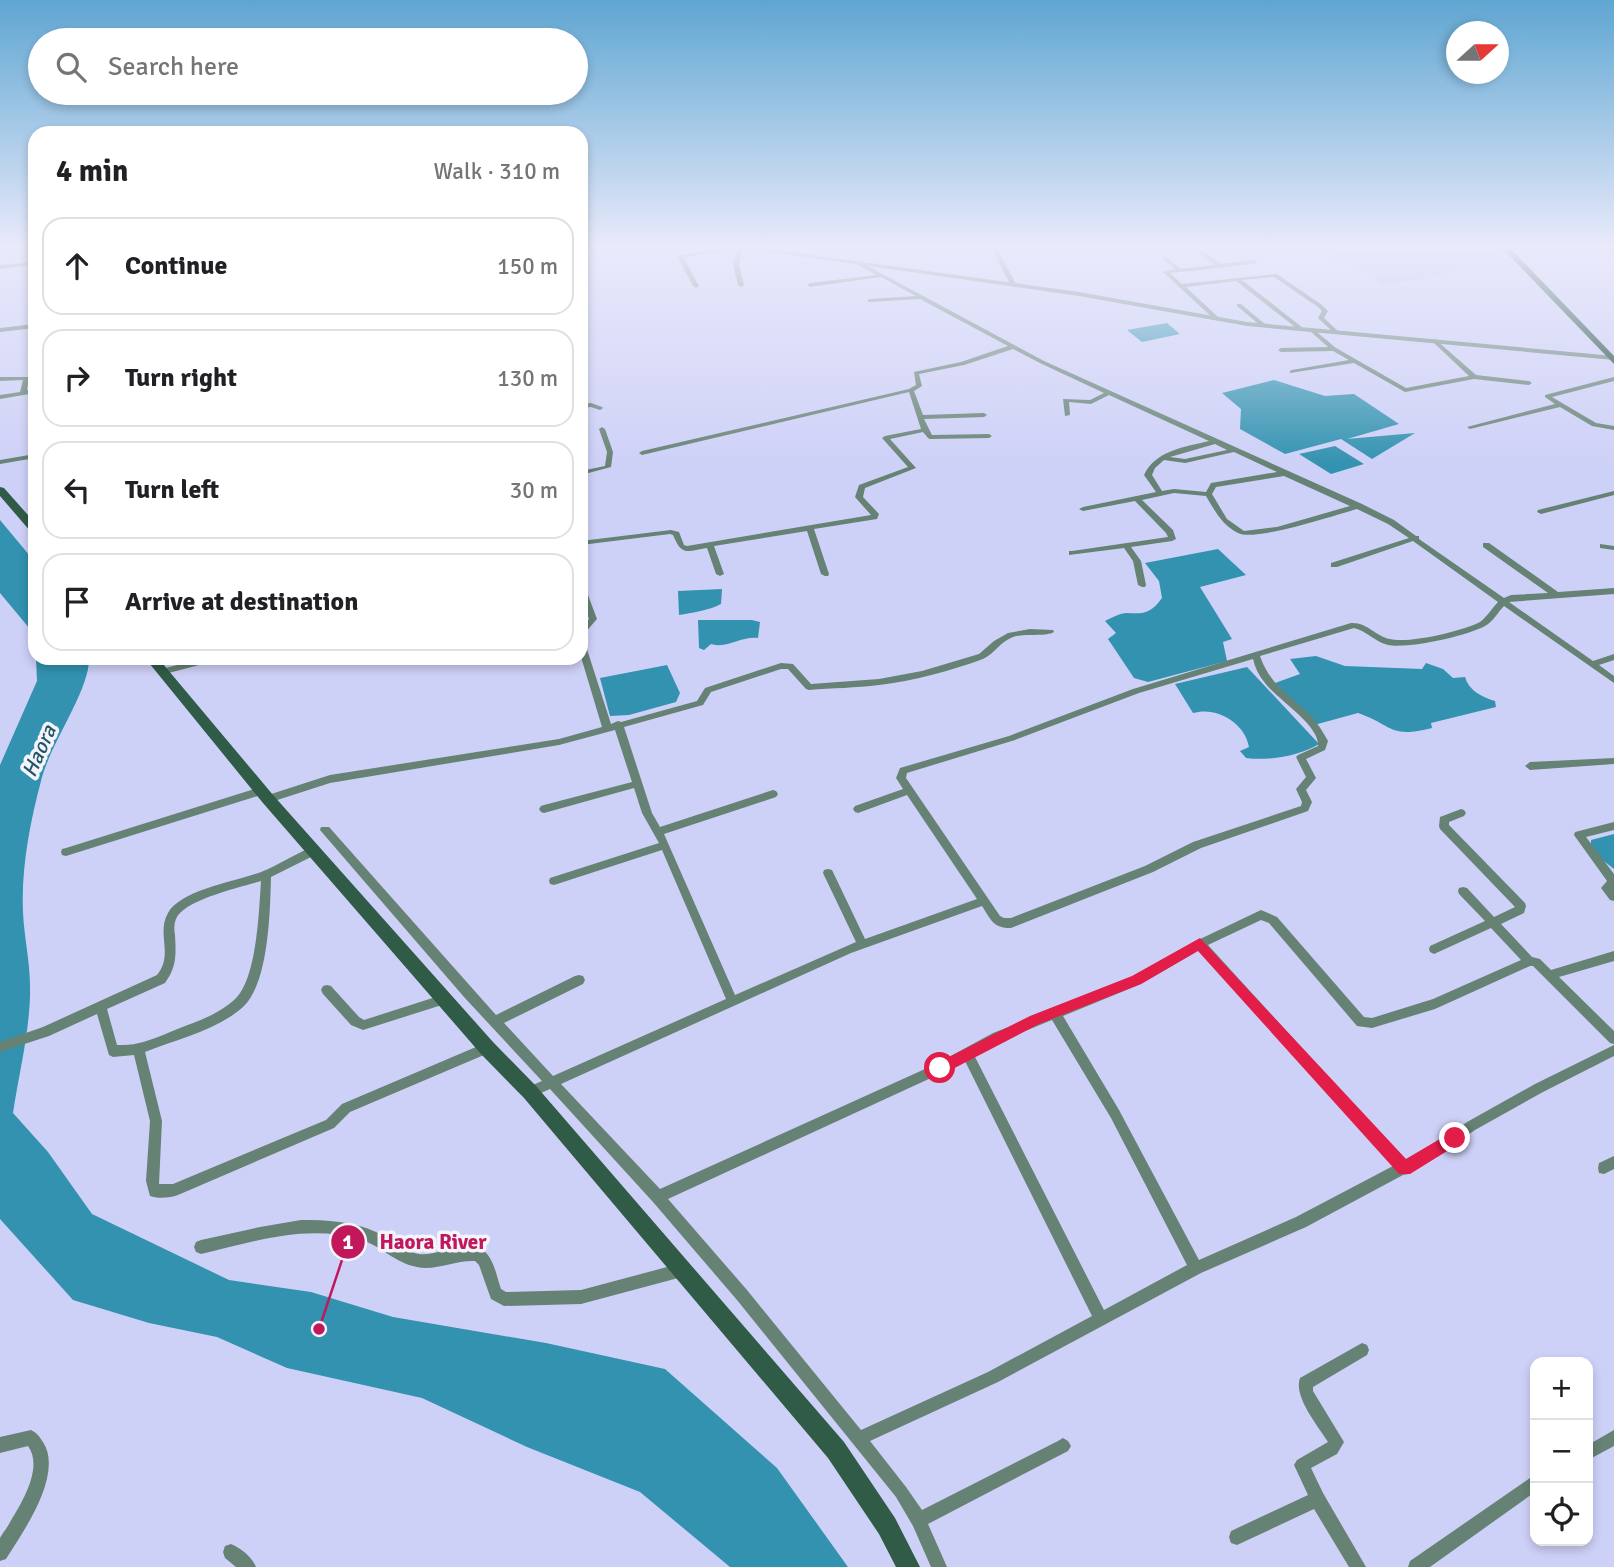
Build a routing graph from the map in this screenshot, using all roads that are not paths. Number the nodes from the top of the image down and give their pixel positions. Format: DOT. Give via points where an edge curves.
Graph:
graph roads {
  1 [pos="960,319"];
  2 [pos="1223,319"];
  3 [pos="1256,319"];
  4 [pos="1288,319"];
  5 [pos="1322,319"];
  6 [pos="1575,319"];
  7 [pos="1264,326"];
  8 [pos="28,327"];
  9 [pos="1300,329"];
  10 [pos="0,330"];
  11 [pos="1312,330"];
  12 [pos="1336,332"];
  13 [pos="1435,341"];
  14 [pos="1012,347"];
  15 [pos="1334,349"];
  16 [pos="1281,350"];
  17 [pos="1613,359"];
  18 [pos="1354,361"];
  19 [pos="1292,372"];
  20 [pos="1474,377"];
  21 [pos="0,379"];
  22 [pos="1614,379"];
  23 [pos="1530,383"];
  24 [pos="911,390"];
  25 [pos="28,392"];
  26 [pos="23,393"];
  27 [pos="1109,393"];
  28 [pos="0,397"];
  29 [pos="588,405"];
  30 [pos="1559,405"];
  31 [pos="600,408"];
  32 [pos="984,415"];
  33 [pos="1067,415"];
  34 [pos="922,417"];
  35 [pos="1470,427"];
  36 [pos="1614,428"];
  37 [pos="602,429"];
  38 [pos="925,430"];
  39 [pos="989,436"];
  40 [pos="1217,441"];
  41 [pos="1236,450"];
  42 [pos="642,453"];
  43 [pos="28,457"];
  44 [pos="1164,458"];
  45 [pos="0,462"];
  46 [pos="588,471"];
  47 [pos="1287,473"];
  48 [pos="0,490"];
  49 [pos="1160,493"];
  50 [pos="1614,493"];
  51 [pos="1208,494"];
  52 [pos="1136,498"];
  53 [pos="1359,506"];
  54 [pos="1083,509"];
  55 [pos="1541,512"];
  56 [pos="28,522"];
  57 [pos="811,530"];
  58 [pos="1416,538"];
  59 [pos="588,542"];
  60 [pos="710,545"];
  61 [pos="1486,545"];
  62 [pos="1126,546"];
  63 [pos="1604,546"];
  64 [pos="1614,548"];
  65 [pos="1072,553"];
  66 [pos="1334,565"];
  67 [pos="720,574"];
  68 [pos="825,574"];
  69 [pos="1142,585"];
  70 [pos="1614,591"];
  71 [pos="1555,593"];
  72 [pos="1504,600"];
  73 [pos="588,606"];
  74 [pos="588,624"];
  75 [pos="1051,632"];
  76 [pos="1256,656"];
  77 [pos="1614,657"];
  78 [pos="588,662"];
  79 [pos="1592,664"];
  80 [pos="156,665"];
  81 [pos="1614,680"];
  82 [pos="612,725"];
  83 [pos="1614,761"];
  84 [pos="1531,766"];
  85 [pos="637,784"];
  86 [pos="908,791"];
  87 [pos="773,794"];
  88 [pos="265,795"];
  89 [pos="544,809"];
  90 [pos="858,809"];
  91 [pos="1461,813"];
  92 [pos="1614,826"];
  93 [pos="325,830"];
  94 [pos="657,832"];
  95 [pos="665,845"];
  96 [pos="315,850"];
  97 [pos="66,852"];
  98 [pos="828,873"];
  99 [pos="266,874"];
  100 [pos="554,881"];
  101 [pos="1614,882"];
  102 [pos="1463,891"];
  103 [pos="1614,897"];
  104 [pos="984,901"];
  105 [pos="1492,922"];
  106 [pos="862,944"];
  107 [pos="1200,944"];
  108 [pos="1434,948"];
  109 [pos="1614,956"];
  110 [pos="1530,961"];
  111 [pos="1550,975"];
  112 [pos="579,980"];
  113 [pos="327,990"];
  114 [pos="445,999"];
  115 [pos="732,1000"];
  116 [pos="101,1007"];
  117 [pos="1054,1012"];
  118 [pos="495,1022"];
  119 [pos="1614,1039"];
  120 [pos="0,1047"];
  121 [pos="487,1048"];
  122 [pos="138,1049"];
  123 [pos="1614,1050"];
  124 [pos="967,1053"];
  125 [pos="552,1082"];
  126 [pos="530,1092"];
  127 [pos="1404,1169"];
  128 [pos="658,1197"];
  129 [pos="201,1247"];
  130 [pos="1196,1268"];
  131 [pos="682,1270"];
  132 [pos="1101,1318"];
  133 [pos="1362,1350"];
  134 [pos="860,1438"];
  135 [pos="1614,1438"];
  136 [pos="0,1445"];
  137 [pos="1063,1446"];
  138 [pos="1593,1450"];
  139 [pos="1530,1487"];
  140 [pos="1317,1499"];
  141 [pos="919,1520"];
  142 [pos="1237,1537"];
  143 [pos="231,1552"];
  144 [pos="0,1553"];
  145 [pos="248,1567"];
  146 [pos="908,1567"];
  147 [pos="939,1567"];
  148 [pos="1358,1567"];
  149 [pos="1416,1567"];
  1 -- 14 [label="street"];
  2 -- 7 [label="street"];
  3 -- 7 [label="street"];
  4 -- 9 [label="street"];
  5 -- 12 [label="street"];
  6 -- 17 [label="main road"];
  7 -- 9 [label="street"];
  8 -- 10 [label="street"];
  9 -- 11 [label="street"];
  11 -- 12 [label="street"];
  11 -- 15 [label="street"];
  12 -- 13 [label="street"];
  13 -- 17 [label="street"];
  13 -- 20 [label="street"];
  14 -- 24 [label="street" via="916,373 919,386"];
  14 -- 27 [label="street"];
  15 -- 16 [label="street"];
  15 -- 18 [label="street"];
  18 -- 19 [label="street"];
  18 -- 20 [label="street" via="1405,390"];
  20 -- 23 [label="street"];
  21 -- 26 [label="street" via="27,378"];
  22 -- 30 [label="street" via="1547,395"];
  24 -- 34 [label="street"];
  24 -- 42 [label="street"];
  25 -- 26 [label="street"];
  26 -- 28 [label="street"];
  27 -- 33 [label="street" via="1091,402 1065,400"];
  27 -- 40 [label="street"];
  29 -- 31 [label="street"];
  30 -- 35 [label="street"];
  30 -- 36 [label="street" via="1599,427"];
  32 -- 34 [label="street"];
  34 -- 38 [label="street"];
  37 -- 46 [label="street" via="610,452 608,467"];
  38 -- 39 [label="street" via="932,437"];
  38 -- 57 [label="street" via="885,438 912,468 862,487 859,497 875,517"];
  40 -- 41 [label="street"];
  40 -- 44 [label="street"];
  41 -- 44 [label="street" via="1185,461"];
  41 -- 47 [label="street"];
  43 -- 45 [label="street"];
  44 -- 49 [label="street" via="1149,472"];
  47 -- 51 [label="street" via="1214,485"];
  47 -- 53 [label="street"];
  48 -- 56 [label="main road"];
  49 -- 51 [label="street"];
  49 -- 52 [label="street"];
  50 -- 55 [label="street"];
  51 -- 53 [label="street" via="1224,520 1242,533 1278,529"];
  52 -- 54 [label="street"];
  52 -- 62 [label="street" via="1173,537"];
  53 -- 58 [label="street"];
  57 -- 60 [label="street"];
  57 -- 68 [label="street"];
  58 -- 66 [label="street"];
  58 -- 72 [label="street"];
  59 -- 60 [label="street" via="671,532 684,548"];
  60 -- 67 [label="street"];
  61 -- 71 [label="street"];
  62 -- 65 [label="street"];
  62 -- 69 [label="street" via="1137,561"];
  63 -- 64 [label="street"];
  70 -- 71 [label="street"];
  71 -- 72 [label="street"];
  72 -- 76 [label="street" via="1492,618 1473,627 1395,642 1354,625"];
  72 -- 79 [label="street"];
  73 -- 74 [label="street" via="593,619"];
  75 -- 82 [label="street" via="1021,633 998,641 982,656 879,682 809,687 790,666 781,666 708,690 700,703"];
  76 -- 86 [label="street" via="908,769 900,775"];
  76 -- 104 [label="street" via="1263,677 1323,741 1319,749 1301,757 1311,778 1301,789 1305,808 1197,845 1149,869 1011,923 999,922"];
  77 -- 79 [label="street"];
  78 -- 82 [label="street"];
  79 -- 81 [label="street"];
  80 -- 88 [label="main road"];
  82 -- 85 [label="street"];
  82 -- 88 [label="street" via="547,744 315,782"];
  83 -- 84 [label="street"];
  85 -- 89 [label="street"];
  85 -- 94 [label="street"];
  86 -- 90 [label="street"];
  86 -- 104 [label="street"];
  87 -- 94 [label="street"];
  88 -- 96 [label="main road"];
  88 -- 97 [label="street"];
  91 -- 105 [label="street" via="1444,820 1444,826 1521,906"];
  92 -- 101 [label="street" via="1580,835"];
  93 -- 118 [label="street"];
  94 -- 95 [label="street"];
  95 -- 100 [label="street"];
  95 -- 115 [label="street"];
  96 -- 99 [label="street"];
  96 -- 114 [label="main road"];
  98 -- 106 [label="street"];
  99 -- 116 [label="street" via="175,910 170,920 169,970 154,983"];
  99 -- 122 [label="street" via="249,991 227,1011"];
  101 -- 103 [label="street" via="1606,889"];
  102 -- 105 [label="street"];
  104 -- 106 [label="street"];
  105 -- 108 [label="street"];
  105 -- 110 [label="street"];
  106 -- 115 [label="street"];
  107 -- 110 [label="street" via="1258,915 1268,916 1366,1023 1435,1004"];
  107 -- 117 [label="street" via="1137,980"];
  107 -- 127 [label="street"];
  109 -- 111 [label="street"];
  110 -- 111 [label="street"];
  111 -- 119 [label="street"];
  112 -- 118 [label="street"];
  113 -- 114 [label="street" via="363,1025"];
  114 -- 121 [label="main road"];
  115 -- 125 [label="street"];
  116 -- 120 [label="street"];
  116 -- 122 [label="street" via="113,1051"];
  117 -- 124 [label="street"];
  117 -- 130 [label="street" via="1115,1114"];
  118 -- 125 [label="street"];
  121 -- 122 [label="street" via="346,1108 330,1124 158,1193 152,1181 156,1121"];
  121 -- 126 [label="main road"];
  123 -- 127 [label="street" via="1539,1088"];
  124 -- 128 [label="street"];
  124 -- 132 [label="street"];
  125 -- 126 [label="street"];
  125 -- 128 [label="street"];
  126 -- 131 [label="main road"];
  127 -- 130 [label="street" via="1301,1223"];
  128 -- 134 [label="street"];
  129 -- 131 [label="street" via="303,1227 341,1229 362,1233 406,1258 421,1261 478,1255 496,1294 504,1299 581,1297"];
  130 -- 132 [label="street"];
  131 -- 146 [label="main road" via="836,1450 887,1526"];
  132 -- 134 [label="street" via="993,1377"];
  133 -- 140 [label="street" via="1305,1383 1306,1393 1336,1442 1332,1449 1302,1465"];
  134 -- 141 [label="street"];
  135 -- 138 [label="street"];
  136 -- 144 [label="street" via="31,1438 41,1456 33,1496"];
  137 -- 141 [label="street"];
  139 -- 149 [label="street"];
  140 -- 142 [label="street"];
  140 -- 148 [label="street"];
  141 -- 147 [label="street"];
  143 -- 145 [label="street"];
}
